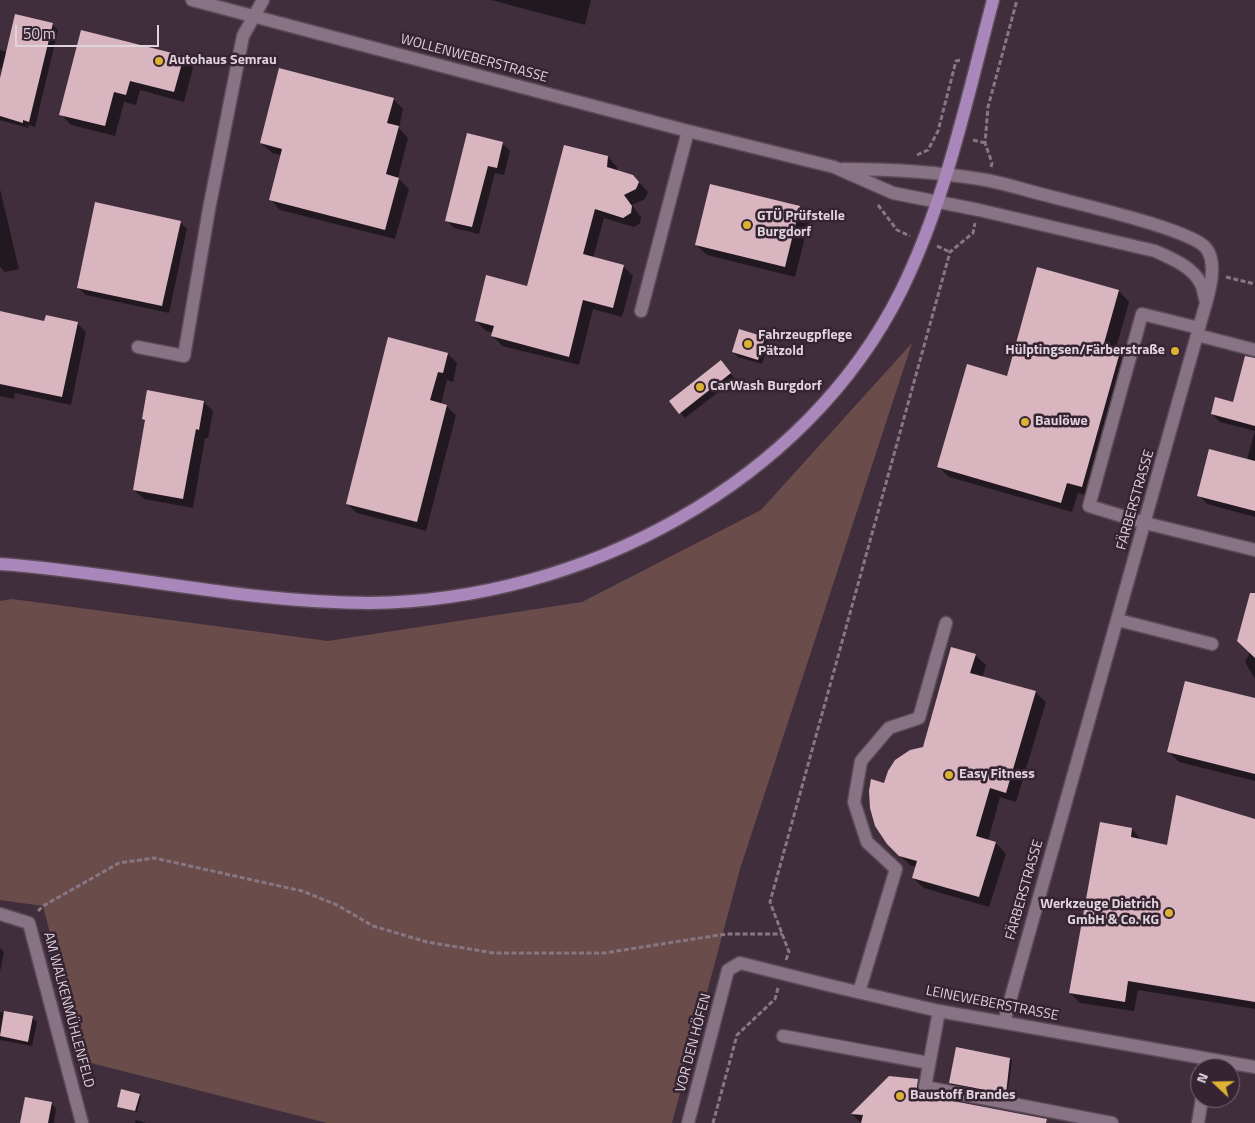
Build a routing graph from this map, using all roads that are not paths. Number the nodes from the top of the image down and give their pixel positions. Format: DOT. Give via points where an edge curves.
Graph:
graph roads {
  1 [pos="192,0"];
  2 [pos="262,0"];
  3 [pos="993,0"];
  4 [pos="254,16"];
  5 [pos="688,131"];
  6 [pos="843,169"];
  7 [pos="946,175"];
  8 [pos="937,202"];
  9 [pos="1206,301"];
  10 [pos="641,311"];
  11 [pos="1198,332"];
  12 [pos="138,347"];
  13 [pos="1255,350"];
  14 [pos="1145,523"];
  15 [pos="1255,550"];
  16 [pos="0,564"];
  17 [pos="1118,620"];
  18 [pos="946,622"];
  19 [pos="1212,644"];
  20 [pos="6,916"];
  21 [pos="728,970"];
  22 [pos="859,992"];
  23 [pos="939,1011"];
  24 [pos="1004,1022"];
  25 [pos="783,1036"];
  26 [pos="1190,1060"];
  27 [pos="929,1063"];
  28 [pos="1240,1066"];
  29 [pos="1255,1067"];
  30 [pos="1200,1108"];
  31 [pos="82,1123"];
  32 [pos="688,1123"];
  33 [pos="1112,1123"];
  34 [pos="1198,1123"];
  1 -- 4 [label="street, WOLLENWEBERSTRASSE"];
  2 -- 4 [label="street"];
  3 -- 7 [label="main road"];
  4 -- 5 [label="street, WOLLENWEBERSTRASSE"];
  4 -- 12 [label="street" via="243,36 184,356"];
  5 -- 6 [label="street, WOLLENWEBERSTRASSE"];
  5 -- 10 [label="street"];
  6 -- 7 [label="street, WOLLENWEBERSTRASSE" via="892,169"];
  6 -- 8 [label="street, WOLLENWEBERSTRASSE" via="893,193"];
  7 -- 8 [label="main road"];
  7 -- 9 [label="street, FÄRBERSTRASSE" via="987,180 1124,216 1194,240 1206,248 1212,260 1213,274"];
  8 -- 9 [label="street, WOLLENWEBERSTRASSE" via="1155,251 1193,274 1201,283"];
  8 -- 16 [label="main road" via="912,267 886,317 855,365 818,408 762,461 707,501 666,526 596,559 560,572 485,591 447,598 370,603 267,597"];
  9 -- 11 [label="street, FÄRBERSTRASSE"];
  11 -- 13 [label="street"];
  11 -- 14 [label="street, FÄRBERSTRASSE"];
  11 -- 14 [label="street" via="1142,314 1089,506"];
  14 -- 15 [label="street"];
  14 -- 17 [label="street, FÄRBERSTRASSE"];
  17 -- 19 [label="street"];
  17 -- 24 [label="street, FÄRBERSTRASSE"];
  18 -- 22 [label="street" via="919,718 889,728 861,761 854,802 867,842 896,869"];
  20 -- 31 [label="street, AM WALKENMÜHLENFELD" via="29,923"];
  21 -- 22 [label="street, LEINEWEBERSTRASSE" via="740,962"];
  21 -- 32 [label="street, VOR DEN HÖFEN"];
  22 -- 23 [label="street, LEINEWEBERSTRASSE"];
  23 -- 24 [label="street, LEINEWEBERSTRASSE"];
  23 -- 27 [label="street"];
  24 -- 26 [label="street, LEINEWEBERSTRASSE"];
  25 -- 27 [label="street"];
  27 -- 33 [label="street" via="925,1087"];
  28 -- 29 [label="street, LEINEWEBERSTRASSE"];
  30 -- 34 [label="street"];
}
